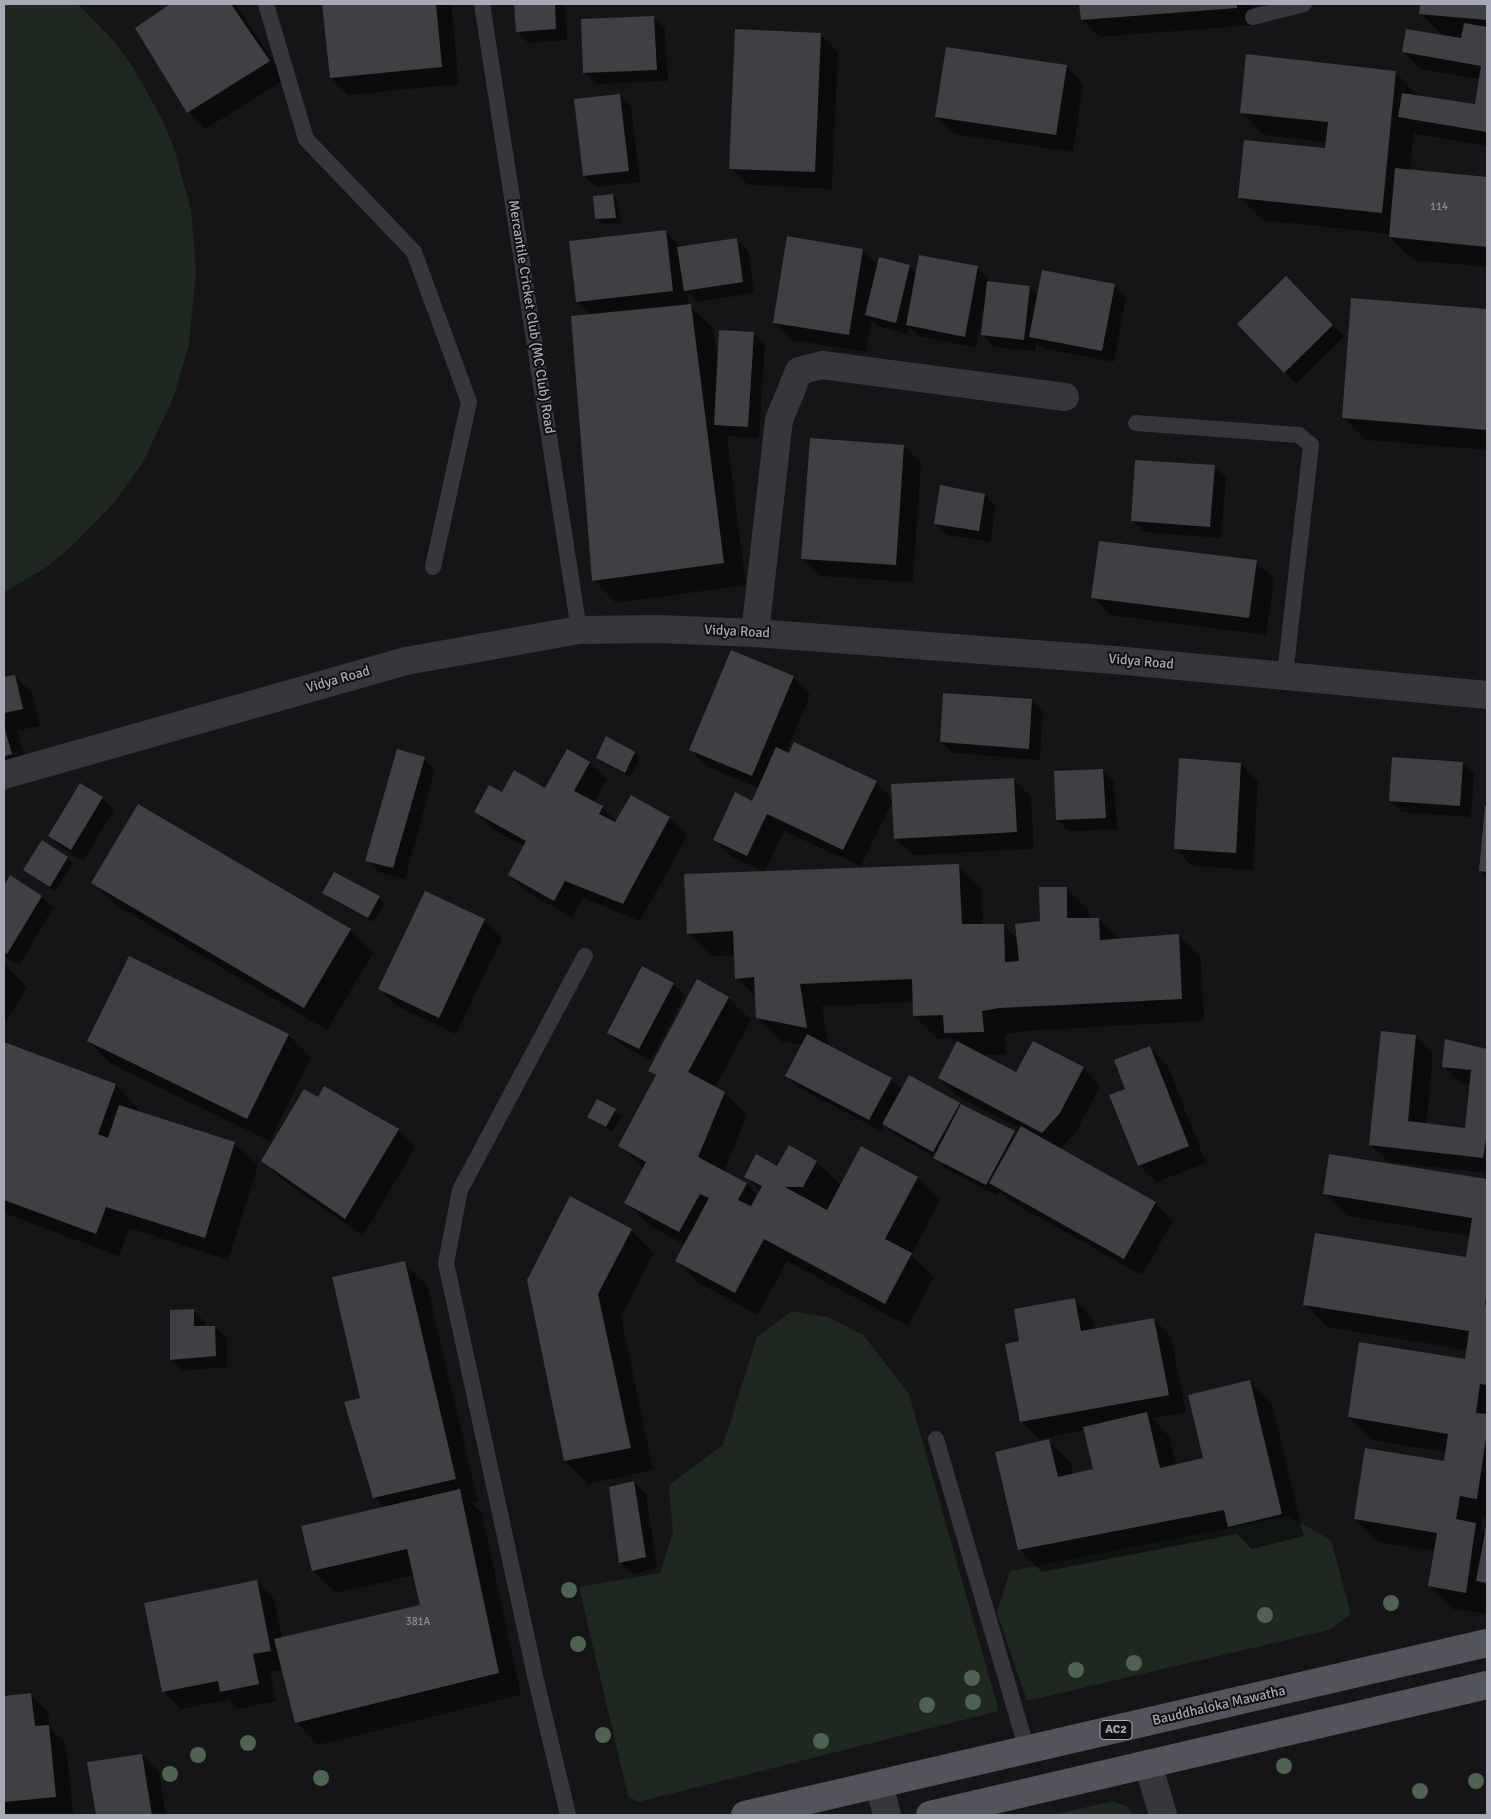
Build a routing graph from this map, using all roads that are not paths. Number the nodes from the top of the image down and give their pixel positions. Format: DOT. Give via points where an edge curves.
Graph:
graph roads {
  1 [pos="266,4"];
  2 [pos="482,4"];
  3 [pos="1304,4"];
  4 [pos="1253,17"];
  5 [pos="1065,397"];
  6 [pos="1136,423"];
  7 [pos="433,567"];
  8 [pos="579,630"];
  9 [pos="756,633"];
  10 [pos="1285,675"];
  11 [pos="1487,695"];
  12 [pos="4,775"];
  13 [pos="585,956"];
  14 [pos="936,1439"];
  15 [pos="1487,1642"];
  16 [pos="1487,1685"];
  17 [pos="1027,1750"];
  18 [pos="1148,1764"];
  19 [pos="878,1784"];
  20 [pos="568,1815"];
  21 [pos="745,1815"];
  22 [pos="888,1815"];
  23 [pos="930,1815"];
  24 [pos="1163,1815"];
  1 -- 7 [label="lane" via="306,138 414,252 469,402"];
  2 -- 8 [label="lane, Mercantile Cricket Club (MC Club) Road"];
  3 -- 4 [label="lane"];
  5 -- 9 [label="street" via="822,365 799,371 779,420"];
  6 -- 10 [label="lane" via="1300,435 1311,445"];
  8 -- 9 [label="street, Vidya Road"];
  8 -- 12 [label="street, Vidya Road" via="406,660"];
  9 -- 10 [label="street, Vidya Road"];
  10 -- 11 [label="street, Vidya Road"];
  13 -- 20 [label="lane" via="460,1190 446,1263"];
  14 -- 17 [label="lane"];
  15 -- 17 [label="main road, Bauddhaloka Mawatha / AC2"];
  16 -- 18 [label="main road"];
  17 -- 19 [label="main road, Bauddhaloka Mawatha / AC2"];
  18 -- 23 [label="main road"];
  18 -- 24 [label="street"];
  19 -- 21 [label="main road, Bauddhaloka Mawatha / AC2"];
  19 -- 22 [label="street"];
}
